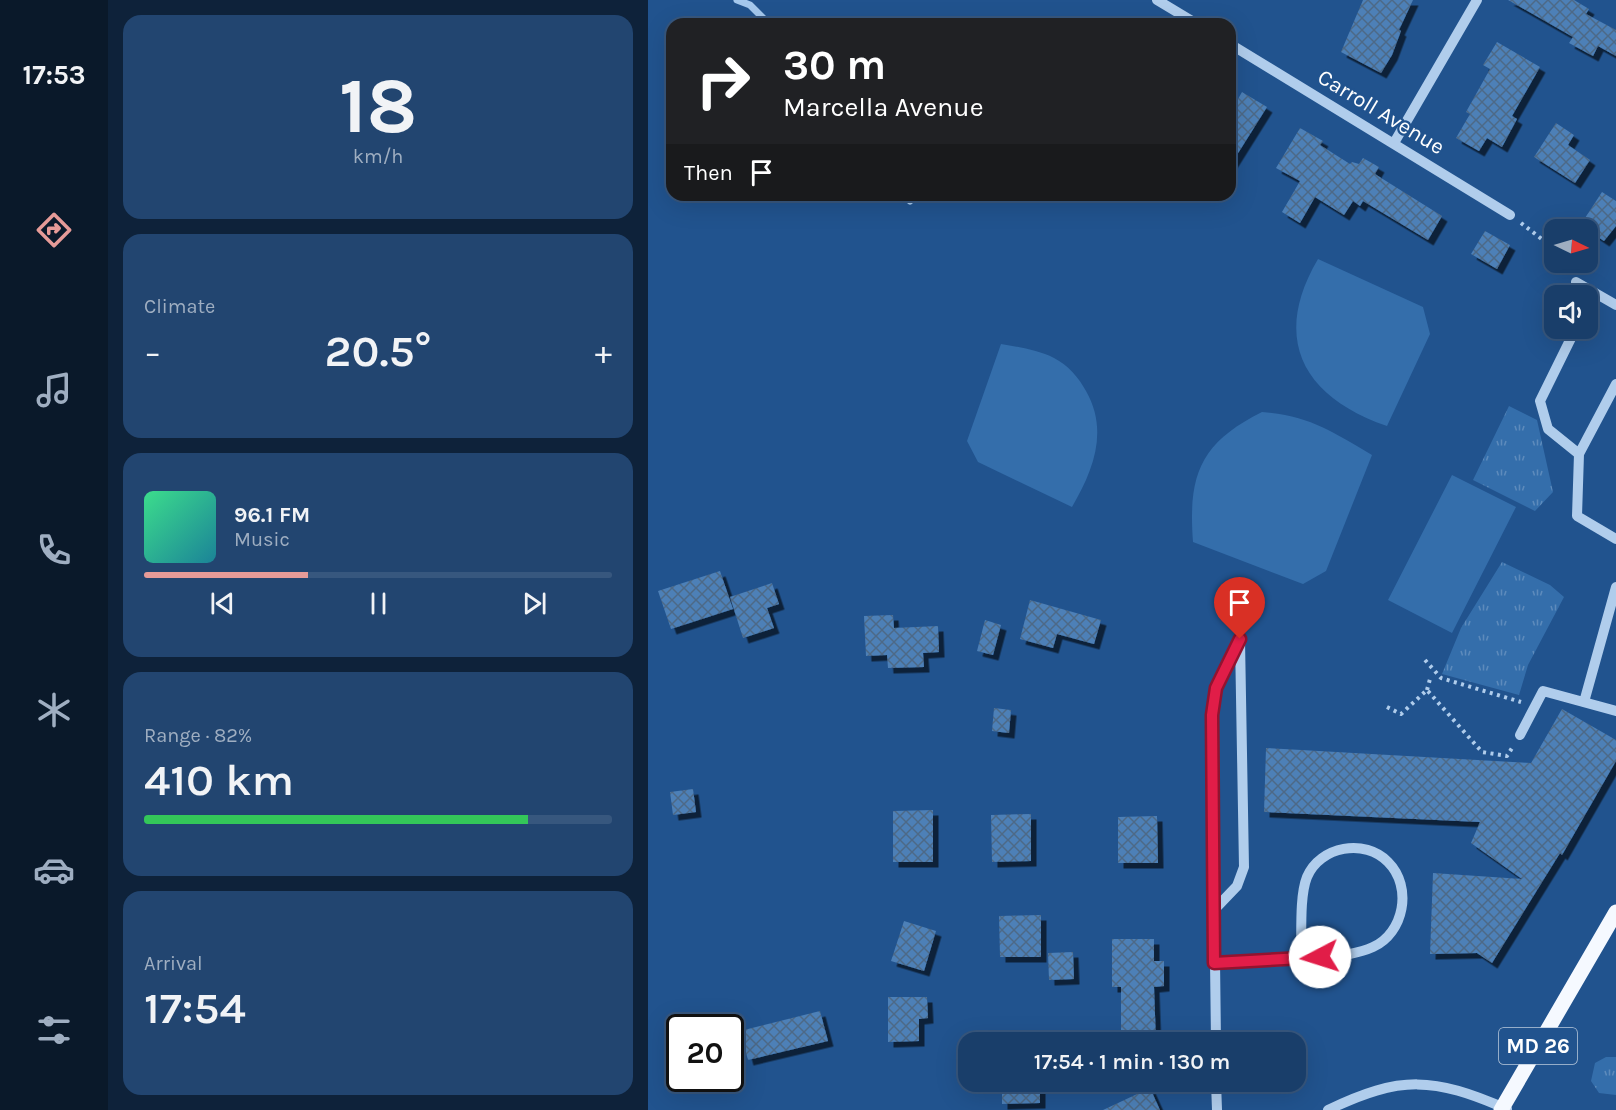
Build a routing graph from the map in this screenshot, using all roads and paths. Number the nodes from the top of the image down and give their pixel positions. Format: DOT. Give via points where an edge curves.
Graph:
graph roads {
  1 [pos="1157,0"];
  2 [pos="1477,0"];
  3 [pos="1187,18"];
  4 [pos="1236,48"];
  5 [pos="1394,142"];
  6 [pos="1510,215"];
  7 [pos="1544,241"];
  8 [pos="1576,282"];
  9 [pos="1581,285"];
  10 [pos="1598,295"];
  11 [pos="1616,305"];
  12 [pos="1571,339"];
  13 [pos="1616,384"];
  14 [pos="1579,454"];
  15 [pos="1616,538"];
  16 [pos="1616,587"];
  17 [pos="1425,660"];
  18 [pos="1430,679"];
  19 [pos="1427,690"];
  20 [pos="1584,702"];
  21 [pos="1387,707"];
  22 [pos="1535,707"];
  23 [pos="1616,711"];
  24 [pos="1520,735"];
  25 [pos="1214,910"];
  26 [pos="1616,912"];
  27 [pos="1301,959"];
  28 [pos="1214,963"];
  29 [pos="1216,1032"];
  30 [pos="1216,1092"];
  31 [pos="1504,1109"];
  32 [pos="1216,1110"];
  33 [pos="1328,1110"];
  1 -- 3 [label="street"];
  2 -- 5 [label="street"];
  4 -- 5 [label="street, Carroll Avenue"];
  5 -- 6 [label="street, Carroll Avenue"];
  6 -- 7 [label="path"];
  8 -- 9 [label="street"];
  10 -- 11 [label="street"];
  12 -- 14 [label="street" via="1540,401 1548,429"];
  13 -- 14 [label="street"];
  14 -- 15 [label="street" via="1577,516"];
  16 -- 20 [label="street"];
  17 -- 22 [label="path" via="1441,678"];
  18 -- 19 [label="path"];
  19 -- 21 [label="path" via="1401,714"];
  19 -- 24 [label="path" via="1482,752 1507,756"];
  20 -- 22 [label="street" via="1544,691"];
  20 -- 23 [label="street"];
  22 -- 24 [label="street"];
  25 -- 25 [label="street" via="1212,715 1216,688 1240,639 1244,867 1237,886"];
  25 -- 28 [label="street"];
  26 -- 31 [label="main road, MD 26"];
  27 -- 27 [label="street" via="1357,953 1388,938 1401,915 1402,893 1389,862 1354,848 1338,849 1315,864 1305,888"];
  27 -- 28 [label="street"];
  28 -- 29 [label="street"];
  30 -- 32 [label="street"];
  31 -- 33 [label="street" via="1451,1088 1416,1083 1380,1088"];
}
